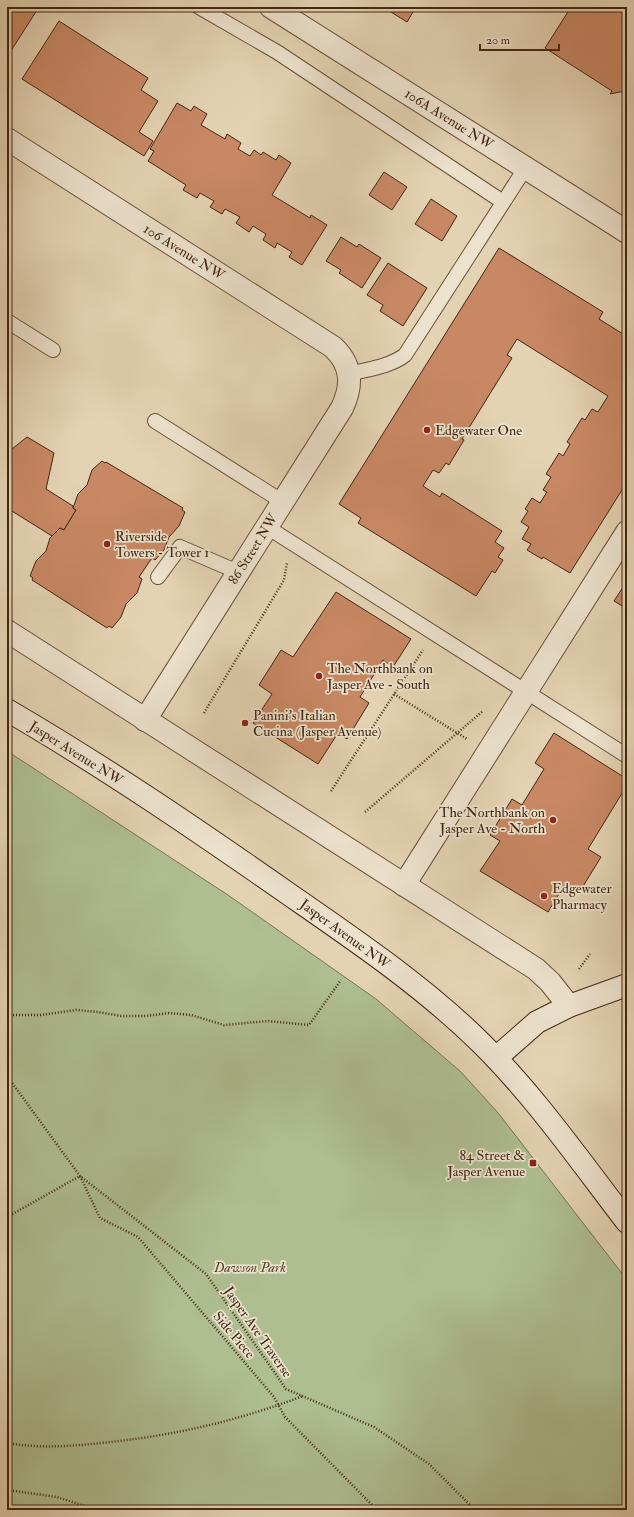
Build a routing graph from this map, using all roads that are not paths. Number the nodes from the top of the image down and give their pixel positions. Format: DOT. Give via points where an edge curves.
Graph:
graph roads {
  1 [pos="199,7"];
  2 [pos="271,7"];
  3 [pos="7,139"];
  4 [pos="526,167"];
  5 [pos="503,202"];
  6 [pos="627,232"];
  7 [pos="7,321"];
  8 [pos="53,350"];
  9 [pos="349,374"];
  10 [pos="155,421"];
  11 [pos="283,502"];
  12 [pos="267,527"];
  13 [pos="627,532"];
  14 [pos="238,572"];
  15 [pos="158,577"];
  16 [pos="7,631"];
  17 [pos="526,692"];
  18 [pos="7,710"];
  19 [pos="145,720"];
  20 [pos="627,756"];
  21 [pos="404,885"];
  22 [pos="627,985"];
  23 [pos="569,1006"];
  24 [pos="496,1058"];
  25 [pos="627,1222"];
  1 -- 5 [label="lane" via="277,52"];
  2 -- 4 [label="street, 106A Avenue NW"];
  3 -- 9 [label="street, 106 Avenue NW" via="333,347 344,357"];
  4 -- 5 [label="lane"];
  4 -- 6 [label="street, 106A Avenue NW"];
  5 -- 9 [label="lane" via="405,355 387,365"];
  7 -- 8 [label="lane"];
  9 -- 11 [label="street, 86 Street NW" via="347,397 342,408"];
  10 -- 11 [label="lane"];
  11 -- 12 [label="street, 86 Street NW"];
  12 -- 14 [label="street, 86 Street NW"];
  12 -- 17 [label="lane"];
  13 -- 17 [label="street"];
  14 -- 15 [label="lane" via="180,546"];
  14 -- 19 [label="street, 86 Street NW"];
  16 -- 19 [label="street"];
  17 -- 20 [label="lane"];
  17 -- 21 [label="street"];
  18 -- 24 [label="street, Jasper Avenue NW" via="78,752 236,857 358,943 433,1001"];
  19 -- 21 [label="street"];
  21 -- 23 [label="street" via="536,969"];
  22 -- 23 [label="street"];
  23 -- 24 [label="street" via="537,1022"];
  24 -- 25 [label="street, Jasper Avenue NW" via="520,1084"];
}
